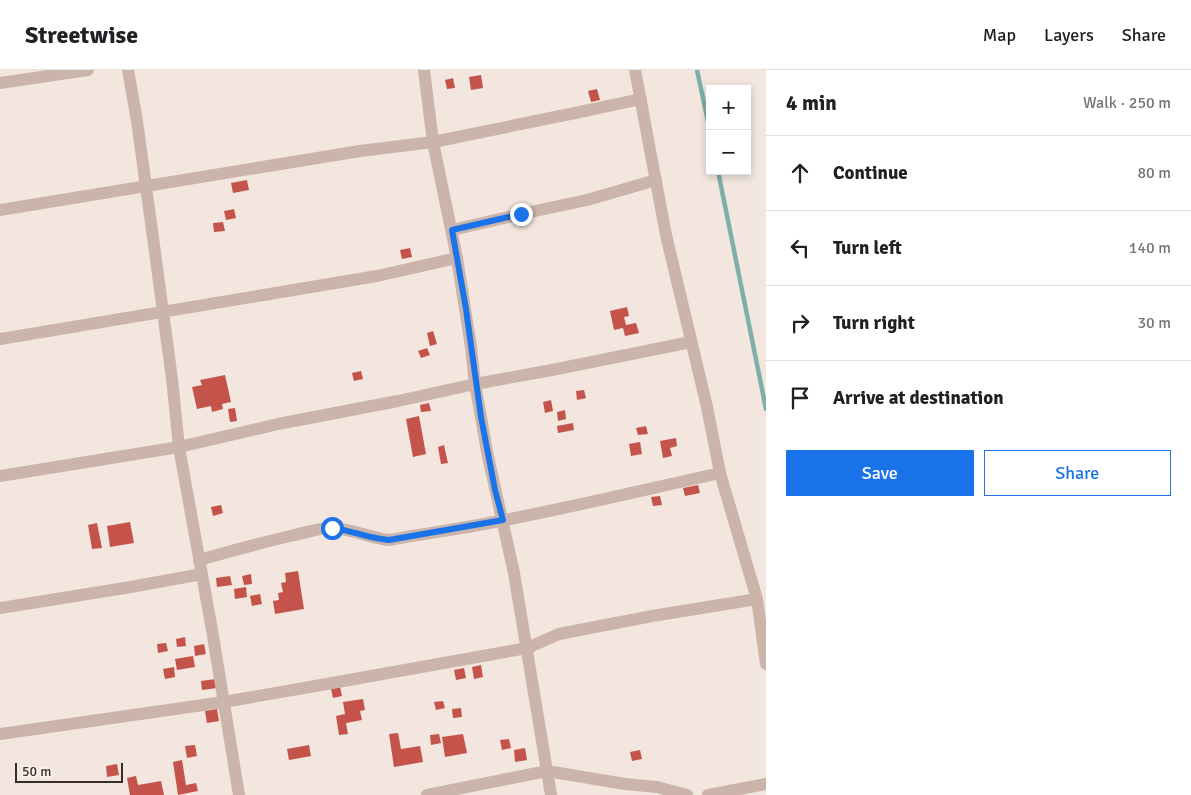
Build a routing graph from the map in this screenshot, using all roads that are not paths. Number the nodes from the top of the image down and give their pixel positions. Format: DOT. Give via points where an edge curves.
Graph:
graph roads {
  1 [pos="88,70"];
  2 [pos="128,70"];
  3 [pos="424,70"];
  4 [pos="635,70"];
  5 [pos="0,83"];
  6 [pos="641,99"];
  7 [pos="433,142"];
  8 [pos="656,180"];
  9 [pos="145,186"];
  10 [pos="0,210"];
  11 [pos="452,230"];
  12 [pos="457,258"];
  13 [pos="163,312"];
  14 [pos="0,339"];
  15 [pos="690,342"];
  16 [pos="475,384"];
  17 [pos="179,447"];
  18 [pos="720,473"];
  19 [pos="0,476"];
  20 [pos="503,520"];
  21 [pos="199,560"];
  22 [pos="202,574"];
  23 [pos="757,599"];
  24 [pos="0,608"];
  25 [pos="527,648"];
  26 [pos="766,664"];
  27 [pos="224,702"];
  28 [pos="0,734"];
  29 [pos="547,771"];
  30 [pos="766,784"];
  31 [pos="239,795"];
  32 [pos="426,795"];
  33 [pos="551,795"];
  34 [pos="687,795"];
  35 [pos="708,795"];
  1 -- 5 [label="street"];
  2 -- 9 [label="street"];
  3 -- 7 [label="street"];
  4 -- 6 [label="street"];
  6 -- 7 [label="street"];
  6 -- 8 [label="street"];
  7 -- 9 [label="street"];
  7 -- 11 [label="street"];
  8 -- 11 [label="street" via="587,200"];
  8 -- 15 [label="street"];
  9 -- 10 [label="street"];
  9 -- 13 [label="street"];
  11 -- 12 [label="street"];
  12 -- 13 [label="street" via="377,276"];
  12 -- 16 [label="street"];
  13 -- 14 [label="street"];
  13 -- 17 [label="street"];
  15 -- 16 [label="street"];
  15 -- 18 [label="street"];
  16 -- 17 [label="street"];
  16 -- 20 [label="street"];
  17 -- 19 [label="street"];
  17 -- 21 [label="street"];
  18 -- 20 [label="street"];
  18 -- 23 [label="street"];
  20 -- 21 [label="street" via="389,540 341,529 322,529"];
  20 -- 25 [label="street"];
  21 -- 22 [label="street"];
  22 -- 24 [label="street"];
  22 -- 27 [label="street"];
  23 -- 25 [label="street" via="560,634"];
  23 -- 26 [label="street"];
  25 -- 27 [label="street"];
  25 -- 29 [label="street"];
  27 -- 28 [label="street"];
  27 -- 31 [label="street"];
  29 -- 32 [label="street"];
  29 -- 33 [label="street"];
  29 -- 34 [label="street" via="656,787"];
  30 -- 35 [label="street"];
}
